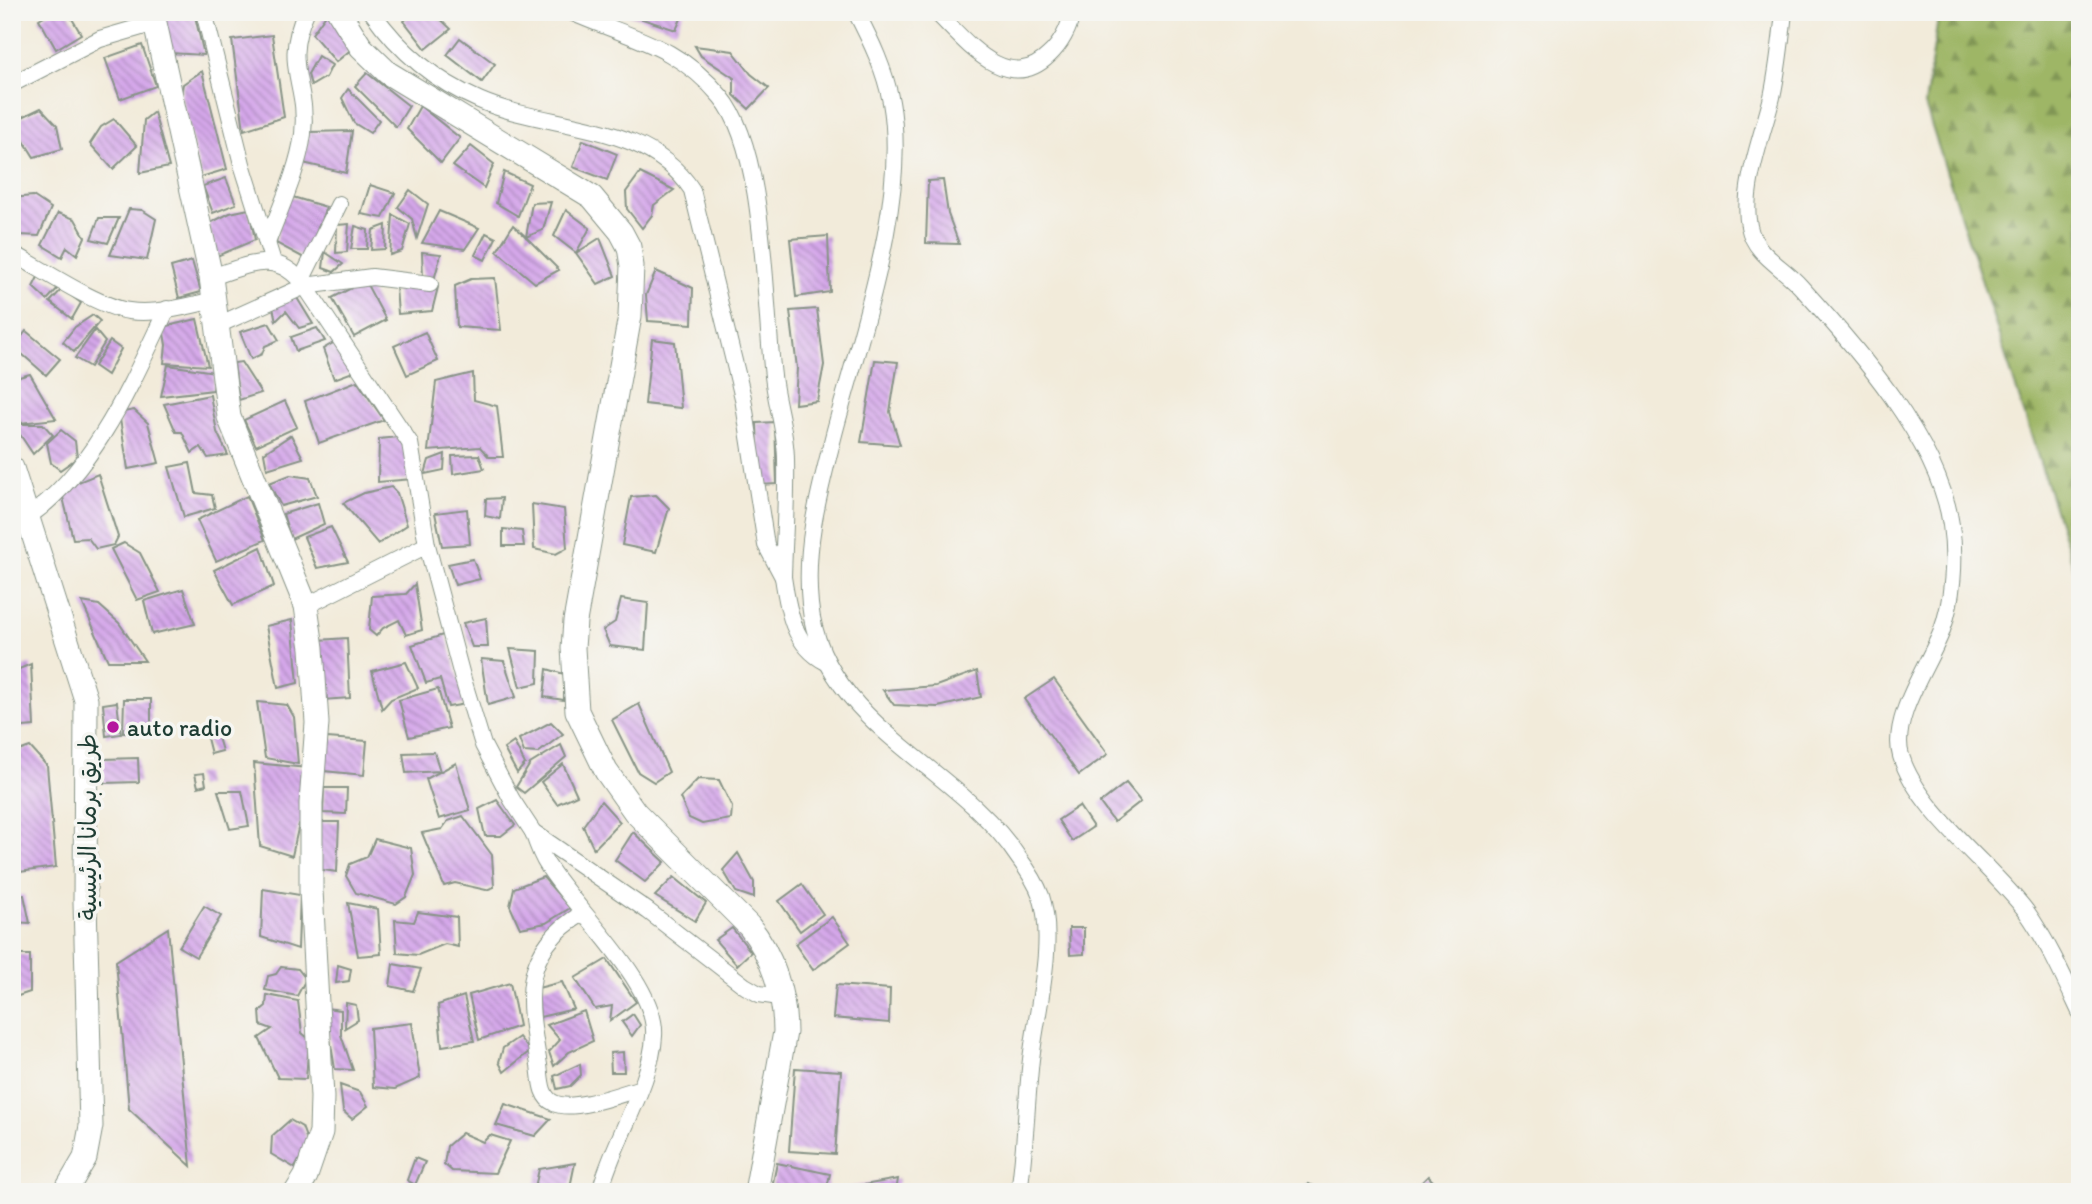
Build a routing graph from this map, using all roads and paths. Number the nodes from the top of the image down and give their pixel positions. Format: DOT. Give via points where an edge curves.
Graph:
graph roads {
  1 [pos="204,12"];
  2 [pos="306,12"];
  3 [pos="339,12"];
  4 [pos="372,12"];
  5 [pos="571,12"];
  6 [pos="856,12"];
  7 [pos="936,12"];
  8 [pos="1072,12"];
  9 [pos="1784,12"];
  10 [pos="152,18"];
  11 [pos="12,84"];
  12 [pos="339,204"];
  13 [pos="267,243"];
  14 [pos="12,253"];
  15 [pos="274,262"];
  16 [pos="211,277"];
  17 [pos="303,283"];
  18 [pos="430,284"];
  19 [pos="214,300"];
  20 [pos="167,309"];
  21 [pos="218,325"];
  22 [pos="12,468"];
  23 [pos="28,517"];
  24 [pos="786,520"];
  25 [pos="813,525"];
  26 [pos="427,545"];
  27 [pos="783,577"];
  28 [pos="306,606"];
  29 [pos="826,662"];
  30 [pos="533,832"];
  31 [pos="583,913"];
  32 [pos="780,997"];
  33 [pos="2080,1012"];
  34 [pos="638,1090"];
  35 [pos="65,1192"];
  36 [pos="296,1192"];
  37 [pos="600,1192"];
  38 [pos="756,1192"];
  39 [pos="1019,1192"];
  1 -- 13 [label="street"];
  2 -- 13 [label="street" via="293,54 303,106 302,136"];
  3 -- 32 [label="street" via="361,47 388,72 592,197 629,247 630,316 575,621 578,711 606,771 635,812 763,943"];
  4 -- 27 [label="street" via="411,57 481,101 604,132 661,158 681,173 692,190 730,339 766,545"];
  5 -- 24 [label="street" via="659,45 710,85 737,122 751,163 786,457"];
  6 -- 25 [label="street" via="881,66 891,103 892,193 871,297"];
  7 -- 8 [label="street" via="991,63 1015,71 1029,69 1052,52"];
  9 -- 33 [label="street" via="1772,95 1749,195 1751,233 1768,258 1798,282 1848,339 1907,419 1924,448 1951,523 1947,613 1902,721 1900,753 1910,777 1951,831 2025,911"];
  10 -- 11 [label="street"];
  10 -- 16 [label="street"];
  12 -- 17 [label="street"];
  13 -- 15 [label="street"];
  14 -- 20 [label="street" via="118,309"];
  15 -- 16 [label="street"];
  15 -- 17 [label="street"];
  16 -- 19 [label="street"];
  17 -- 18 [label="street" via="372,277"];
  17 -- 21 [label="street"];
  17 -- 26 [label="street" via="410,443"];
  19 -- 20 [label="street"];
  19 -- 21 [label="street"];
  20 -- 23 [label="street" via="119,406 87,455 45,505"];
  21 -- 28 [label="street" via="229,417"];
  22 -- 23 [label="street, طريق برمانا الرئيسية"];
  23 -- 35 [label="street, طريق برمانا الرئيسية" via="86,700 91,1126 85,1158"];
  24 -- 25 [label="street"];
  24 -- 27 [label="street"];
  25 -- 29 [label="street" via="810,605"];
  26 -- 28 [label="street"];
  26 -- 30 [label="street" via="484,745 497,776"];
  27 -- 29 [label="street" via="800,638 809,652"];
  28 -- 36 [label="street" via="317,723 311,890 322,1097 321,1132"];
  29 -- 39 [label="street" via="874,723 960,791 1007,840 1042,898 1043,979"];
  30 -- 31 [label="street" via="545,863"];
  30 -- 32 [label="street" via="648,911 745,986"];
  31 -- 34 [label="street" via="649,1005 654,1035"];
  31 -- 34 [label="street" via="566,923 547,944 530,983 544,1094 557,1105 570,1107"];
  32 -- 38 [label="street" via="785,1032"];
  34 -- 37 [label="street"];
}
